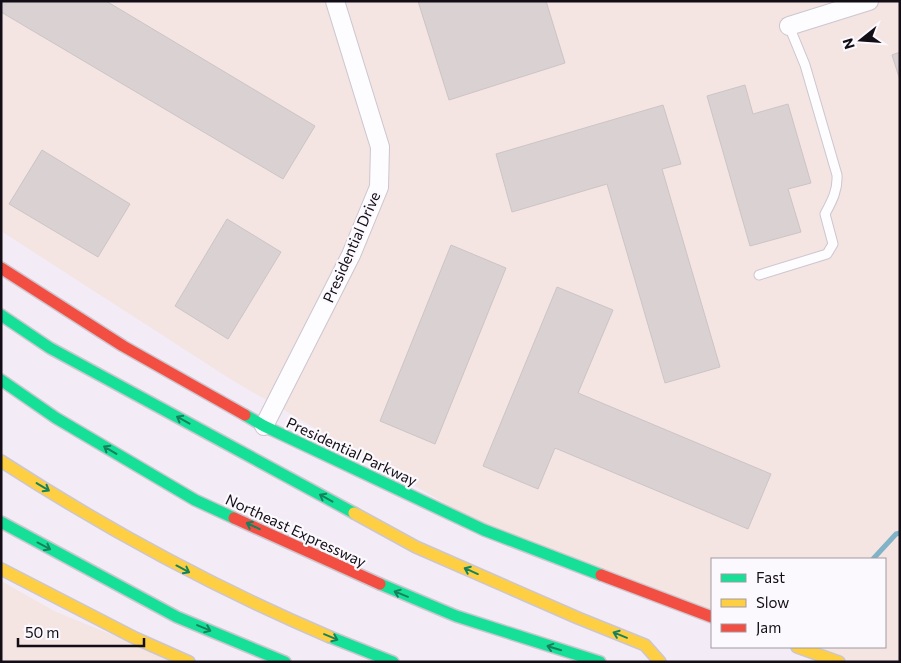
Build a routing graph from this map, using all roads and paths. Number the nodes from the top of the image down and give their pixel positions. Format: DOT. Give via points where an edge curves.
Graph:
graph roads {
  1 [pos="335,1"];
  2 [pos="869,1"];
  3 [pos="790,26"];
  4 [pos="1,268"];
  5 [pos="759,275"];
  6 [pos="1,315"];
  7 [pos="1,380"];
  8 [pos="264,426"];
  9 [pos="1,461"];
  10 [pos="1,522"];
  11 [pos="1,569"];
  12 [pos="711,617"];
  13 [pos="800,648"];
  14 [pos="189,662"];
  15 [pos="284,662"];
  16 [pos="393,662"];
  17 [pos="600,662"];
  18 [pos="660,662"];
  19 [pos="839,662"];
  1 -- 8 [label="street, Presidential Drive" via="380,147 379,187 351,255"];
  2 -- 3 [label="street"];
  3 -- 5 [label="lane" via="805,65 837,175 836,192 825,214 833,244 826,254"];
  4 -- 8 [label="main road, Presidential Parkway" via="123,346"];
  18 -- 6 [label="main road, one-way" via="645,645 416,547 50,348"];
  17 -- 7 [label="main road, Northeast Expressway, one-way" via="456,616 204,504 56,418"];
  8 -- 12 [label="main road, Presidential Parkway" via="484,530"];
  9 -- 16 [label="main road, one-way" via="184,570 274,613"];
  10 -- 15 [label="main road, one-way" via="177,617"];
  11 -- 14 [label="main road"];
  13 -- 19 [label="main road"];
}
